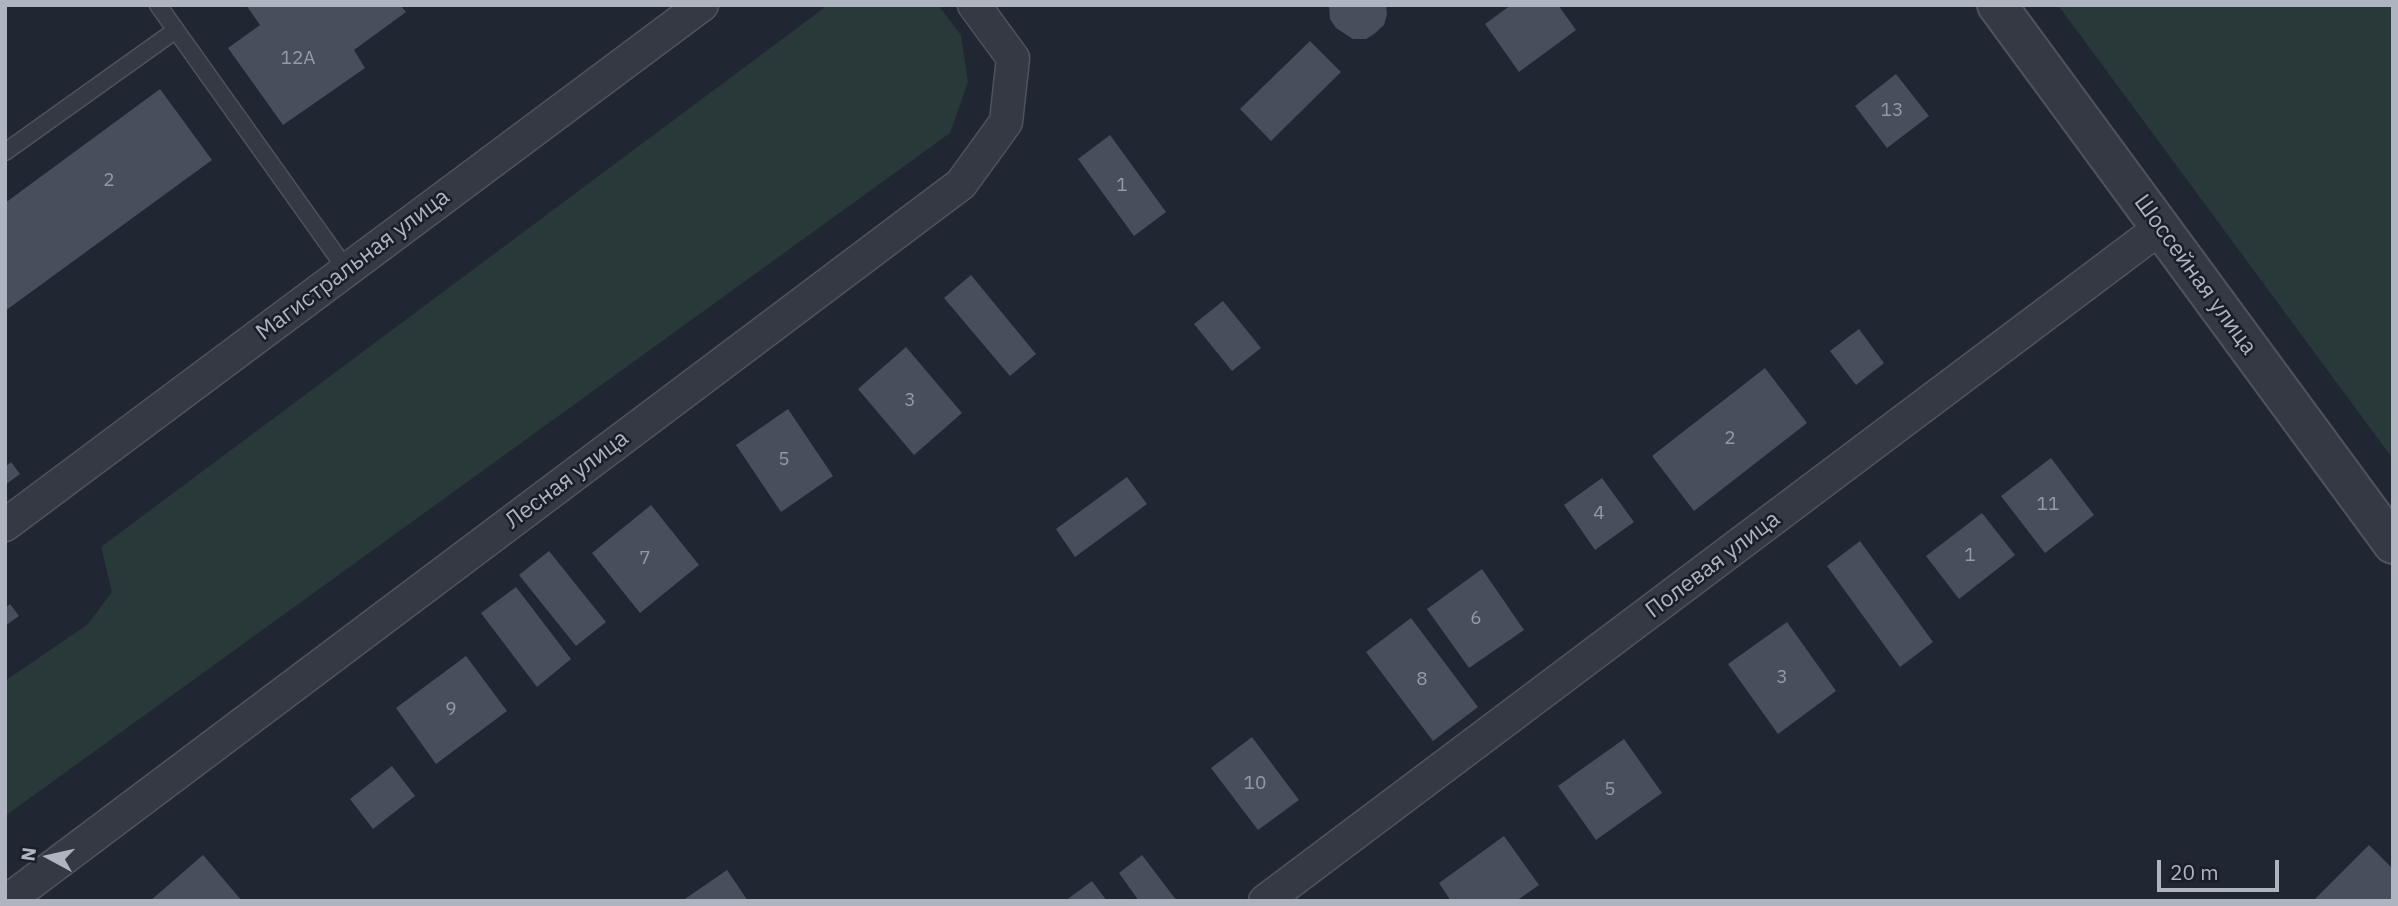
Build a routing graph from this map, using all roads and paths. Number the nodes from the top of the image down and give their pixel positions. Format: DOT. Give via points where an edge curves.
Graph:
graph roads {
  1 [pos="158,5"];
  2 [pos="702,5"];
  3 [pos="974,5"];
  4 [pos="1997,5"];
  5 [pos="176,30"];
  6 [pos="5,152"];
  7 [pos="2160,228"];
  8 [pos="346,269"];
  9 [pos="5,525"];
  10 [pos="2393,544"];
  11 [pos="7,901"];
  12 [pos="1265,901"];
  1 -- 5 [label="lane"];
  2 -- 8 [label="street, Магистральная улица"];
  3 -- 11 [label="street, Лесная улица" via="1013,58 1006,122 961,184"];
  4 -- 7 [label="street, Шоссейная улица"];
  5 -- 6 [label="lane"];
  5 -- 8 [label="lane"];
  7 -- 10 [label="street, Шоссейная улица"];
  7 -- 12 [label="street, Полевая улица"];
  8 -- 9 [label="street, Магистральная улица"];
}
